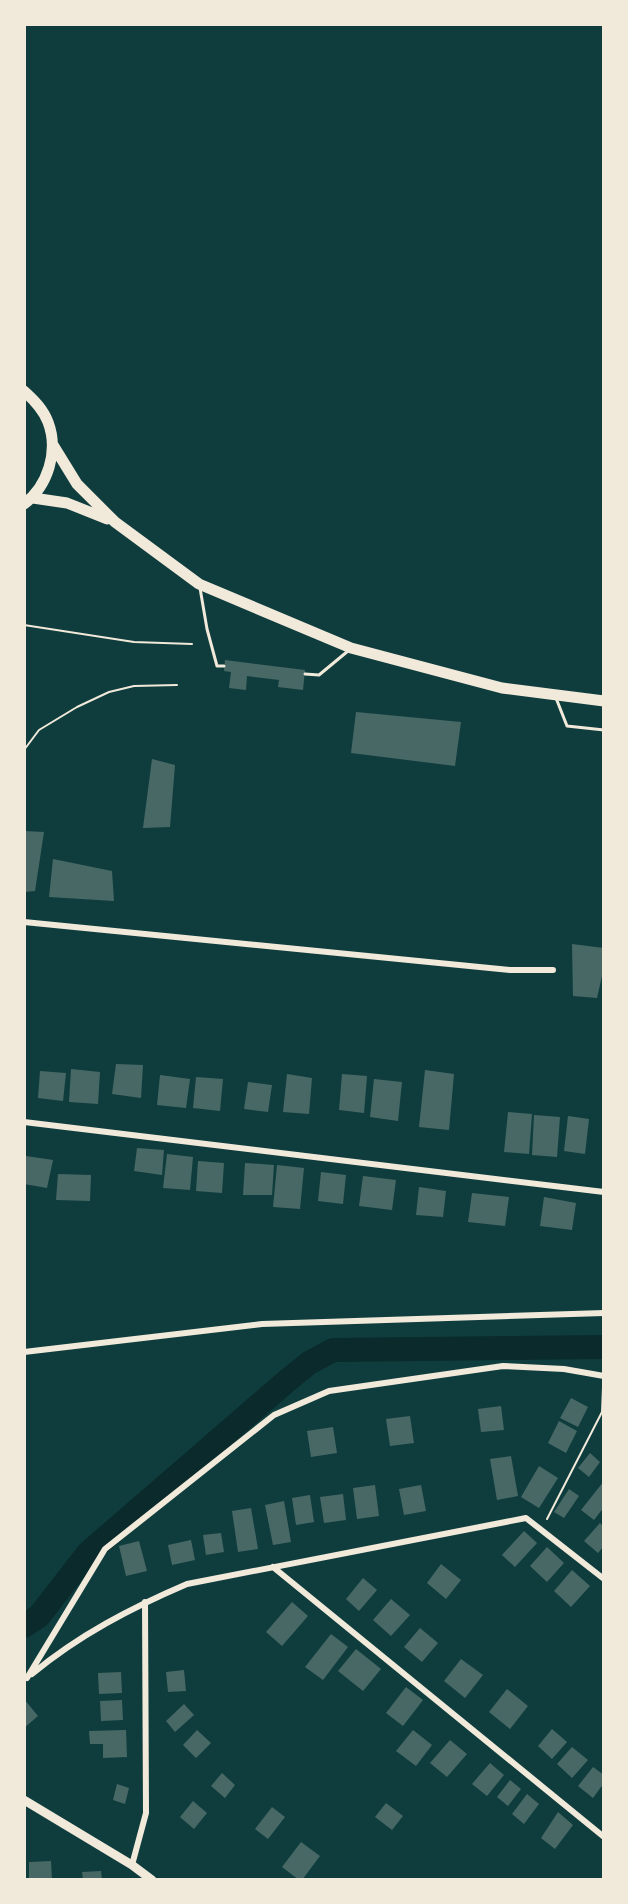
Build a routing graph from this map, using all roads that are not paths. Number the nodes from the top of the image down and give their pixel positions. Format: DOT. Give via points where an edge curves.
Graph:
graph roads {
  1 [pos="24,391"];
  2 [pos="53,445"];
  3 [pos="28,501"];
  4 [pos="115,522"];
  5 [pos="199,584"];
  6 [pos="351,648"];
  7 [pos="224,666"];
  8 [pos="305,674"];
  9 [pos="555,695"];
  10 [pos="604,701"];
  11 [pos="604,730"];
  12 [pos="24,922"];
  13 [pos="553,970"];
  14 [pos="24,1122"];
  15 [pos="604,1192"];
  16 [pos="604,1313"];
  17 [pos="24,1352"];
  18 [pos="604,1376"];
  19 [pos="273,1567"];
  20 [pos="604,1579"];
  21 [pos="145,1602"];
  22 [pos="25,1680"];
  23 [pos="24,1800"];
  24 [pos="604,1837"];
  25 [pos="132,1865"];
  26 [pos="152,1880"];
  1 -- 2 [label="highway" via="48,422"];
  2 -- 3 [label="highway" via="48,473"];
  2 -- 4 [label="highway" via="77,484"];
  3 -- 4 [label="highway" via="67,503"];
  4 -- 5 [label="highway"];
  5 -- 6 [label="highway"];
  5 -- 7 [label="lane" via="217,666"];
  6 -- 8 [label="lane" via="319,675"];
  6 -- 9 [label="highway" via="502,688"];
  9 -- 10 [label="highway"];
  9 -- 11 [label="lane" via="567,726"];
  12 -- 13 [label="street"];
  14 -- 15 [label="street"];
  16 -- 17 [label="street" via="262,1324"];
  18 -- 22 [label="street" via="503,1366 329,1391 274,1415 105,1549"];
  19 -- 20 [label="street" via="526,1518"];
  19 -- 21 [label="street" via="187,1584"];
  19 -- 24 [label="street"];
  21 -- 22 [label="street" via="57,1653"];
  21 -- 25 [label="street" via="146,1813"];
  23 -- 25 [label="main road"];
  25 -- 26 [label="main road"];
}
